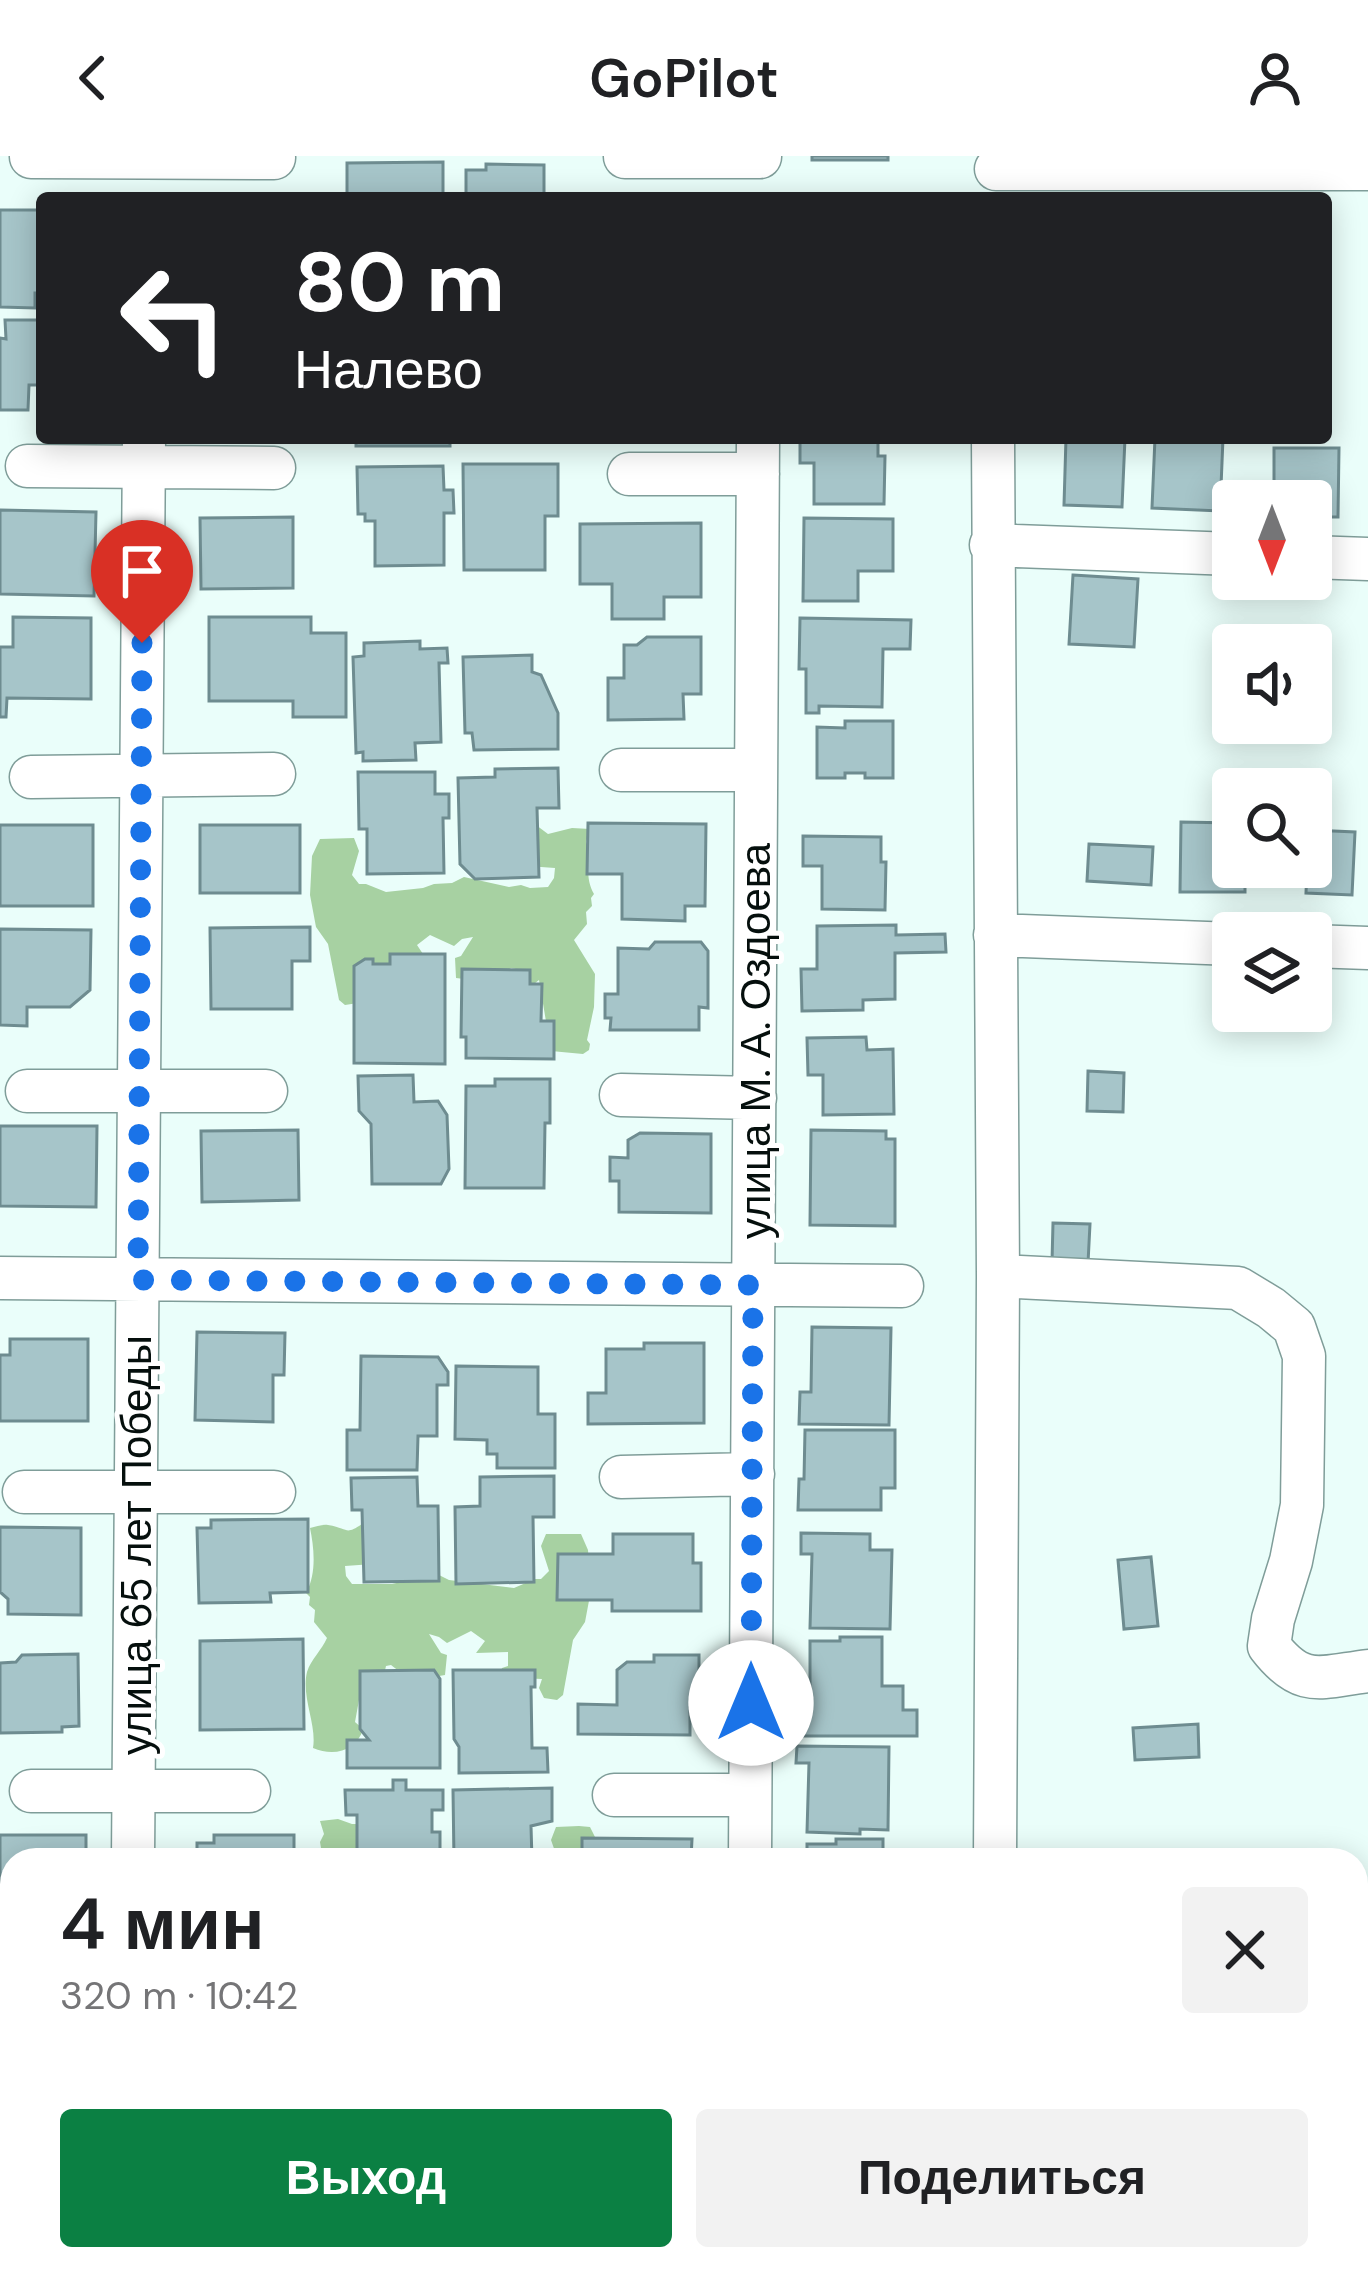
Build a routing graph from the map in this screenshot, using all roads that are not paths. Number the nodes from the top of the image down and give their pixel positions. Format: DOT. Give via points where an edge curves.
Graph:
graph roads {
  1 [pos="760,156"];
  2 [pos="31,157"];
  3 [pos="625,157"];
  4 [pos="274,158"];
  5 [pos="1368,169"];
  6 [pos="146,171"];
  7 [pos="996,174"];
  8 [pos="760,192"];
  9 [pos="993,444"];
  10 [pos="144,452"];
  11 [pos="758,456"];
  12 [pos="28,466"];
  13 [pos="274,468"];
  14 [pos="629,474"];
  15 [pos="992,545"];
  16 [pos="1212,553"];
  17 [pos="1332,558"];
  18 [pos="1368,559"];
  19 [pos="621,770"];
  20 [pos="756,770"];
  21 [pos="274,774"];
  22 [pos="141,776"];
  23 [pos="31,777"];
  24 [pos="995,935"];
  25 [pos="1212,943"];
  26 [pos="1332,947"];
  27 [pos="1368,948"];
  28 [pos="28,1091"];
  29 [pos="139,1091"];
  30 [pos="266,1091"];
  31 [pos="621,1095"];
  32 [pos="754,1098"];
  33 [pos="998,1276"];
  34 [pos="0,1279"];
  35 [pos="138,1280"];
  36 [pos="753,1285"];
  37 [pos="902,1286"];
  38 [pos="752,1474"];
  39 [pos="621,1477"];
  40 [pos="24,1492"];
  41 [pos="136,1492"];
  42 [pos="274,1492"];
  43 [pos="1368,1671"];
  44 [pos="31,1791"];
  45 [pos="134,1791"];
  46 [pos="248,1791"];
  47 [pos="614,1795"];
  48 [pos="751,1795"];
  49 [pos="133,1848"];
  50 [pos="750,1848"];
  51 [pos="995,1848"];
  1 -- 3 [label="street"];
  1 -- 8 [label="street"];
  2 -- 6 [label="street"];
  4 -- 6 [label="street"];
  5 -- 7 [label="street"];
  9 -- 15 [label="street"];
  10 -- 12 [label="street"];
  10 -- 13 [label="street"];
  10 -- 22 [label="street, улица 65 лет Победы"];
  11 -- 14 [label="street"];
  11 -- 20 [label="street, улица М. А. Оздоева"];
  15 -- 16 [label="street"];
  15 -- 24 [label="street"];
  17 -- 18 [label="street"];
  19 -- 20 [label="street"];
  20 -- 32 [label="street, улица М. А. Оздоева"];
  21 -- 22 [label="street"];
  22 -- 23 [label="street"];
  22 -- 29 [label="street, улица 65 лет Победы"];
  24 -- 25 [label="street"];
  24 -- 33 [label="street"];
  26 -- 27 [label="street"];
  28 -- 29 [label="street"];
  29 -- 30 [label="street"];
  29 -- 35 [label="street, улица 65 лет Победы"];
  31 -- 32 [label="street"];
  32 -- 36 [label="street, улица М. А. Оздоева"];
  33 -- 43 [label="street" via="1238,1288 1294,1327 1304,1356 1302,1505 1269,1646 1285,1667 1308,1678"];
  33 -- 51 [label="street"];
  34 -- 35 [label="street"];
  35 -- 36 [label="street"];
  35 -- 41 [label="street, улица 65 лет Победы"];
  36 -- 37 [label="street"];
  36 -- 38 [label="street, улица М. А. Оздоева"];
  38 -- 39 [label="street"];
  38 -- 48 [label="street, улица М. А. Оздоева"];
  40 -- 41 [label="street"];
  41 -- 42 [label="street"];
  41 -- 45 [label="street, улица 65 лет Победы"];
  44 -- 45 [label="street"];
  45 -- 46 [label="street"];
  45 -- 49 [label="street, улица 65 лет Победы"];
  47 -- 48 [label="street"];
  48 -- 50 [label="street, улица М. А. Оздоева"];
}
